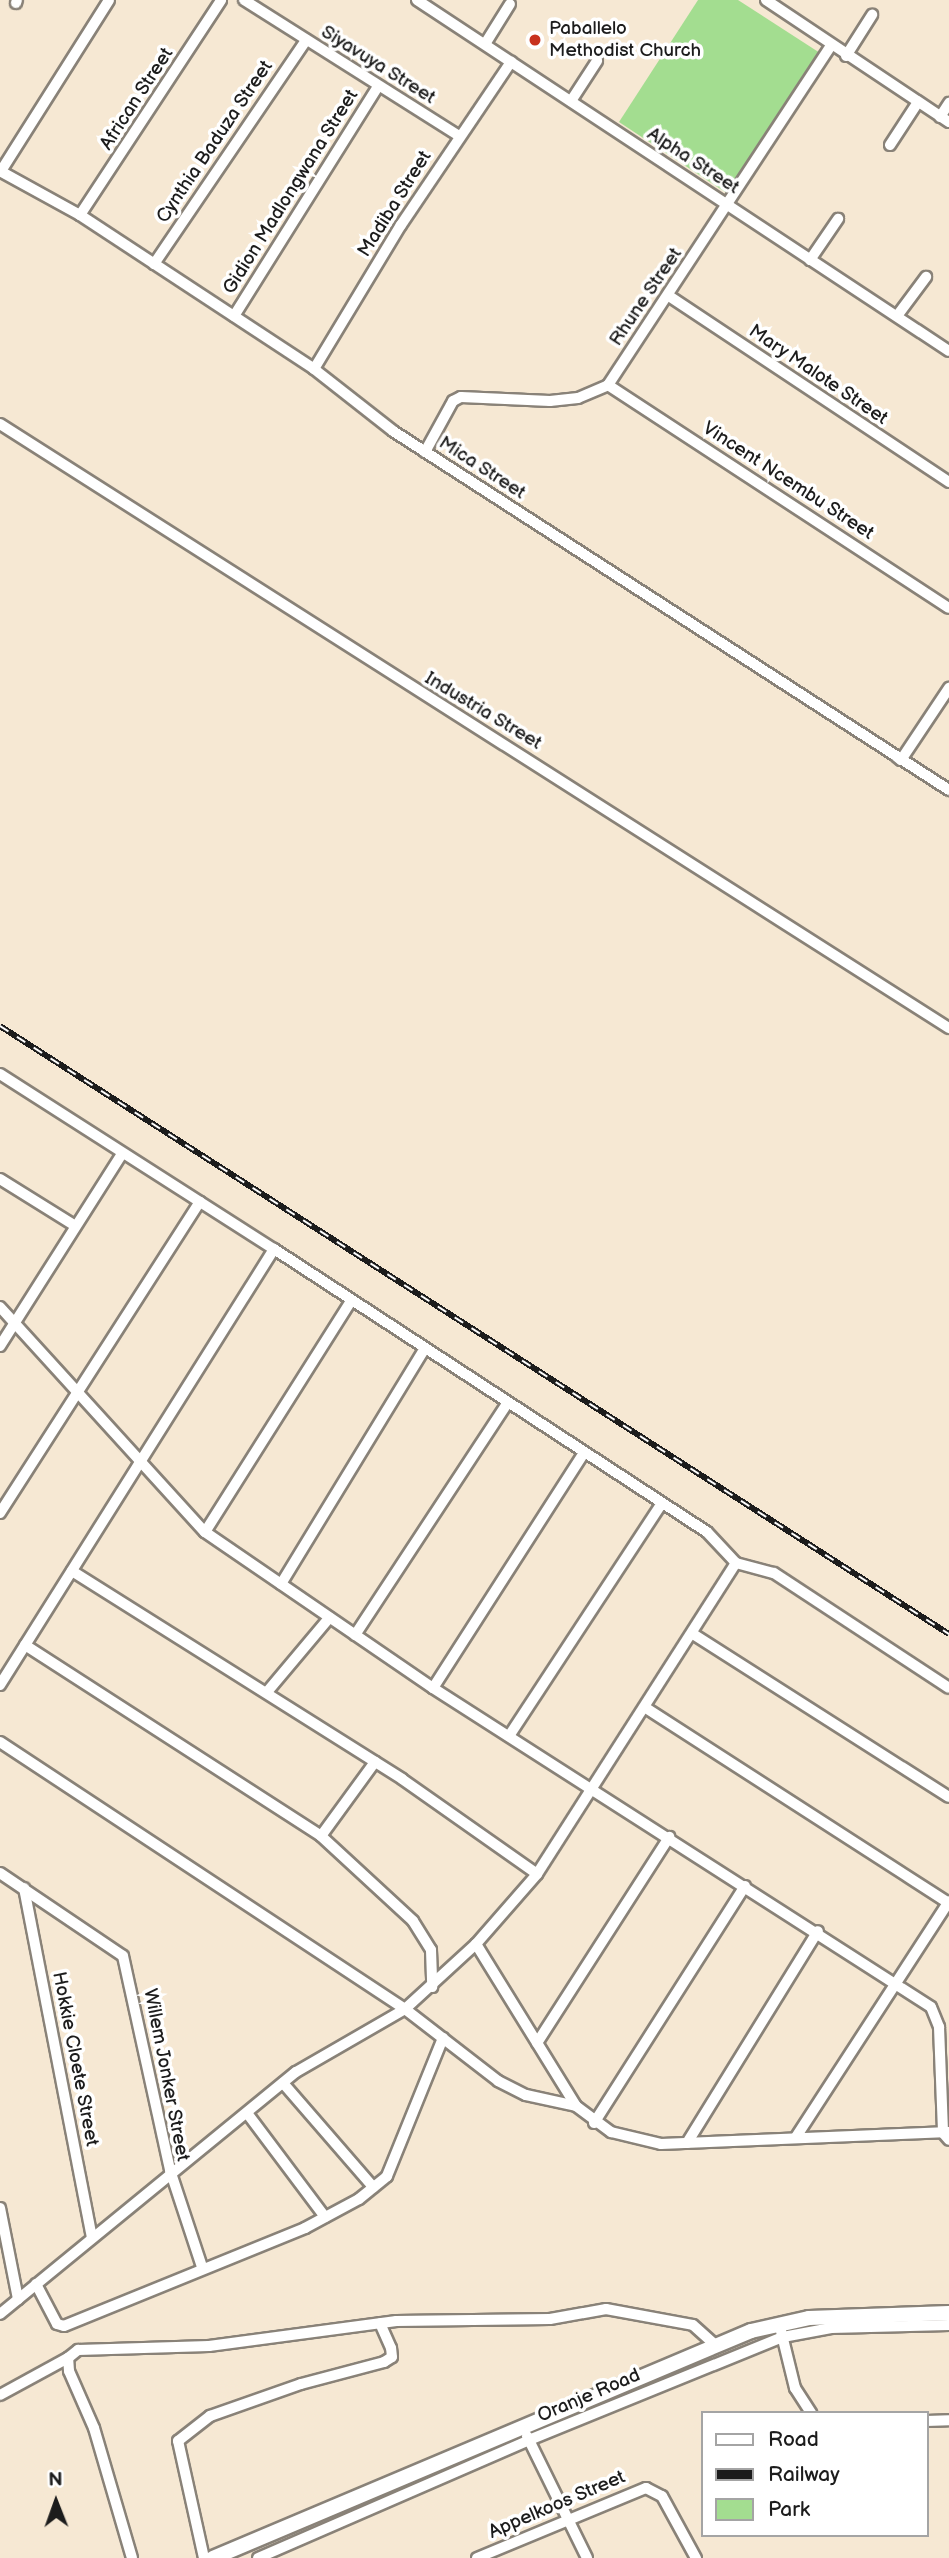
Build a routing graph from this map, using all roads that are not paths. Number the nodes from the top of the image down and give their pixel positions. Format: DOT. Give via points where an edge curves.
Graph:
graph roads {
  1 [pos="108,0"];
  2 [pos="221,0"];
  3 [pos="244,0"];
  4 [pos="270,0"];
  5 [pos="417,0"];
  6 [pos="769,1"];
  7 [pos="510,4"];
  8 [pos="263,12"];
  9 [pos="873,15"];
  10 [pos="306,40"];
  11 [pos="485,44"];
  12 [pos="831,46"];
  13 [pos="846,56"];
  14 [pos="597,61"];
  15 [pos="512,62"];
  16 [pos="378,86"];
  17 [pos="571,101"];
  18 [pos="918,102"];
  19 [pos="949,103"];
  20 [pos="945,120"];
  21 [pos="458,136"];
  22 [pos="890,145"];
  23 [pos="1,171"];
  24 [pos="728,205"];
  25 [pos="80,215"];
  26 [pos="838,219"];
  27 [pos="810,260"];
  28 [pos="154,264"];
  29 [pos="926,277"];
  30 [pos="669,296"];
  31 [pos="234,316"];
  32 [pos="897,316"];
  33 [pos="949,351"];
  34 [pos="314,369"];
  35 [pos="608,385"];
  36 [pos="0,424"];
  37 [pos="425,452"];
  38 [pos="949,482"];
  39 [pos="949,608"];
  40 [pos="949,688"];
  41 [pos="901,760"];
  42 [pos="949,790"];
  43 [pos="949,1028"];
  44 [pos="0,1074"];
  45 [pos="122,1154"];
  46 [pos="0,1179"];
  47 [pos="200,1202"];
  48 [pos="75,1225"];
  49 [pos="274,1249"];
  50 [pos="350,1303"];
  51 [pos="0,1307"];
  52 [pos="16,1321"];
  53 [pos="0,1346"];
  54 [pos="424,1350"];
  55 [pos="77,1387"];
  56 [pos="506,1405"];
  57 [pos="583,1454"];
  58 [pos="142,1458"];
  59 [pos="661,1505"];
  60 [pos="0,1513"];
  61 [pos="205,1532"];
  62 [pos="736,1563"];
  63 [pos="72,1571"];
  64 [pos="281,1584"];
  65 [pos="329,1618"];
  66 [pos="693,1633"];
  67 [pos="355,1636"];
  68 [pos="25,1645"];
  69 [pos="0,1685"];
  70 [pos="433,1688"];
  71 [pos="949,1688"];
  72 [pos="267,1692"];
  73 [pos="646,1707"];
  74 [pos="509,1736"];
  75 [pos="0,1742"];
  76 [pos="374,1762"];
  77 [pos="592,1789"];
  78 [pos="949,1797"];
  79 [pos="321,1836"];
  80 [pos="669,1837"];
  81 [pos="0,1873"];
  82 [pos="537,1874"];
  83 [pos="745,1886"];
  84 [pos="24,1888"];
  85 [pos="949,1902"];
  86 [pos="818,1931"];
  87 [pos="476,1944"];
  88 [pos="895,1980"];
  89 [pos="432,1987"];
  90 [pos="405,2009"];
  91 [pos="443,2038"];
  92 [pos="537,2043"];
  93 [pos="283,2082"];
  94 [pos="576,2106"];
  95 [pos="247,2113"];
  96 [pos="594,2123"];
  97 [pos="947,2135"];
  98 [pos="796,2137"];
  99 [pos="687,2143"];
  100 [pos="170,2171"];
  101 [pos="373,2187"];
  102 [pos="0,2208"];
  103 [pos="325,2217"];
  104 [pos="92,2237"];
  105 [pos="202,2267"];
  106 [pos="36,2284"];
  107 [pos="18,2299"];
  108 [pos="0,2314"];
  109 [pos="949,2314"];
  110 [pos="380,2323"];
  111 [pos="949,2325"];
  112 [pos="781,2330"];
  113 [pos="715,2345"];
  114 [pos="68,2358"];
  115 [pos="0,2395"];
  116 [pos="810,2411"];
  117 [pos="949,2420"];
  118 [pos="928,2421"];
  119 [pos="526,2433"];
  120 [pos="568,2520"];
  121 [pos="132,2558"];
  122 [pos="204,2558"];
  123 [pos="214,2558"];
  124 [pos="258,2558"];
  125 [pos="477,2558"];
  126 [pos="587,2558"];
  127 [pos="696,2558"];
  1 -- 23 [label="street"];
  2 -- 25 [label="street, African Street"];
  3 -- 8 [label="street, Siyavuya Street"];
  4 -- 8 [label="street"];
  5 -- 11 [label="street, Alpha Street"];
  6 -- 12 [label="street"];
  7 -- 11 [label="street"];
  8 -- 10 [label="street, Siyavuya Street"];
  9 -- 13 [label="street"];
  10 -- 16 [label="street, Siyavuya Street"];
  10 -- 28 [label="street, Cynthia Baduza Street"];
  11 -- 15 [label="street, Alpha Street"];
  12 -- 13 [label="street"];
  12 -- 24 [label="street, Rhune Street"];
  13 -- 18 [label="street"];
  14 -- 17 [label="street"];
  15 -- 17 [label="street, Alpha Street"];
  15 -- 21 [label="street, Madiba Street"];
  16 -- 21 [label="street, Siyavuya Street"];
  16 -- 31 [label="street, Gidion Madlongwana Street"];
  17 -- 24 [label="street, Alpha Street"];
  18 -- 20 [label="street"];
  18 -- 22 [label="street"];
  19 -- 20 [label="street"];
  21 -- 34 [label="street, Madiba Street"];
  23 -- 25 [label="street, Mica Street"];
  24 -- 27 [label="street, Alpha Street"];
  24 -- 30 [label="street, Rhune Street"];
  25 -- 28 [label="street, Mica Street"];
  26 -- 27 [label="street"];
  27 -- 32 [label="street, Alpha Street"];
  28 -- 31 [label="street, Mica Street"];
  29 -- 32 [label="street"];
  30 -- 35 [label="street, Rhune Street"];
  30 -- 38 [label="street, Mary Malote Street"];
  31 -- 34 [label="street, Mica Street"];
  32 -- 33 [label="street, Alpha Street"];
  34 -- 37 [label="street, Mica Street" via="356,406"];
  35 -- 37 [label="street" via="587,396 550,401 461,397 453,401"];
  35 -- 39 [label="street, Vincent Ncembu Street"];
  36 -- 43 [label="street, Industria Street"];
  37 -- 41 [label="street, Mica Street"];
  40 -- 41 [label="street"];
  41 -- 42 [label="street, Mica Street"];
  44 -- 45 [label="street"];
  45 -- 47 [label="street"];
  45 -- 48 [label="street"];
  46 -- 48 [label="street"];
  47 -- 49 [label="street"];
  47 -- 55 [label="street"];
  48 -- 52 [label="street"];
  49 -- 50 [label="street"];
  49 -- 58 [label="street"];
  50 -- 54 [label="street"];
  50 -- 61 [label="street"];
  51 -- 52 [label="street"];
  52 -- 53 [label="street"];
  52 -- 55 [label="street"];
  54 -- 56 [label="street"];
  54 -- 64 [label="street"];
  55 -- 58 [label="street"];
  55 -- 60 [label="street"];
  56 -- 57 [label="street"];
  56 -- 67 [label="street"];
  57 -- 59 [label="street"];
  57 -- 70 [label="street"];
  58 -- 61 [label="street"];
  58 -- 63 [label="street"];
  59 -- 62 [label="street" via="707,1532"];
  59 -- 74 [label="street"];
  61 -- 64 [label="street"];
  62 -- 66 [label="street"];
  62 -- 71 [label="street" via="774,1573"];
  63 -- 68 [label="street"];
  63 -- 72 [label="street"];
  64 -- 65 [label="street"];
  65 -- 67 [label="street"];
  65 -- 72 [label="street"];
  66 -- 73 [label="street"];
  66 -- 78 [label="street"];
  67 -- 70 [label="street"];
  68 -- 69 [label="street"];
  68 -- 79 [label="street"];
  70 -- 74 [label="street"];
  72 -- 76 [label="street"];
  73 -- 77 [label="street"];
  73 -- 85 [label="street"];
  74 -- 77 [label="street"];
  75 -- 90 [label="street"];
  76 -- 79 [label="street"];
  76 -- 82 [label="street"];
  77 -- 80 [label="street"];
  77 -- 82 [label="street"];
  79 -- 89 [label="street" via="413,1921 430,1950"];
  80 -- 83 [label="street"];
  80 -- 92 [label="street"];
  81 -- 84 [label="street, Willem Jonker Street"];
  82 -- 87 [label="street"];
  83 -- 86 [label="street"];
  83 -- 96 [label="street"];
  84 -- 100 [label="street, Willem Jonker Street" via="123,1956"];
  84 -- 104 [label="street, Hokkie Cloete Street"];
  85 -- 88 [label="street"];
  86 -- 88 [label="street"];
  86 -- 99 [label="street"];
  87 -- 89 [label="street"];
  87 -- 92 [label="street"];
  88 -- 97 [label="street" via="935,2013"];
  88 -- 98 [label="street"];
  89 -- 90 [label="street"];
  90 -- 91 [label="street"];
  90 -- 93 [label="street" via="320,2054"];
  91 -- 94 [label="street" via="508,2086 526,2095"];
  91 -- 101 [label="street" via="387,2176"];
  92 -- 94 [label="street"];
  93 -- 95 [label="street"];
  93 -- 101 [label="street"];
  94 -- 96 [label="street"];
  95 -- 100 [label="street"];
  95 -- 103 [label="street"];
  96 -- 99 [label="street" via="632,2140"];
  97 -- 98 [label="street"];
  98 -- 99 [label="street"];
  100 -- 104 [label="street, Willem Jonker Street"];
  100 -- 105 [label="street"];
  101 -- 103 [label="street"];
  102 -- 107 [label="street"];
  103 -- 105 [label="street"];
  104 -- 106 [label="street, Willem Jonker Street"];
  105 -- 106 [label="street" via="64,2326 57,2324"];
  106 -- 107 [label="street, Willem Jonker Street"];
  107 -- 108 [label="street, Willem Jonker Street"];
  109 -- 112 [label="street" via="829,2317"];
  110 -- 113 [label="street" via="550,2319 624,2309 693,2325"];
  110 -- 114 [label="street" via="209,2346 109,2346 78,2350"];
  110 -- 122 [label="street" via="392,2357 384,2362 210,2416 178,2441"];
  111 -- 112 [label="street, Oranje Road"];
  112 -- 113 [label="street"];
  112 -- 116 [label="street" via="795,2388"];
  112 -- 119 [label="street, Oranje Road"];
  113 -- 119 [label="street"];
  114 -- 115 [label="street"];
  114 -- 121 [label="street"];
  117 -- 118 [label="street"];
  119 -- 120 [label="street"];
  119 -- 123 [label="street"];
  119 -- 124 [label="street, Oranje Road"];
  120 -- 125 [label="street, Appelkoos Street"];
  120 -- 126 [label="street"];
  120 -- 127 [label="street, Appelkoos Street" via="652,2489 662,2496"];
}
